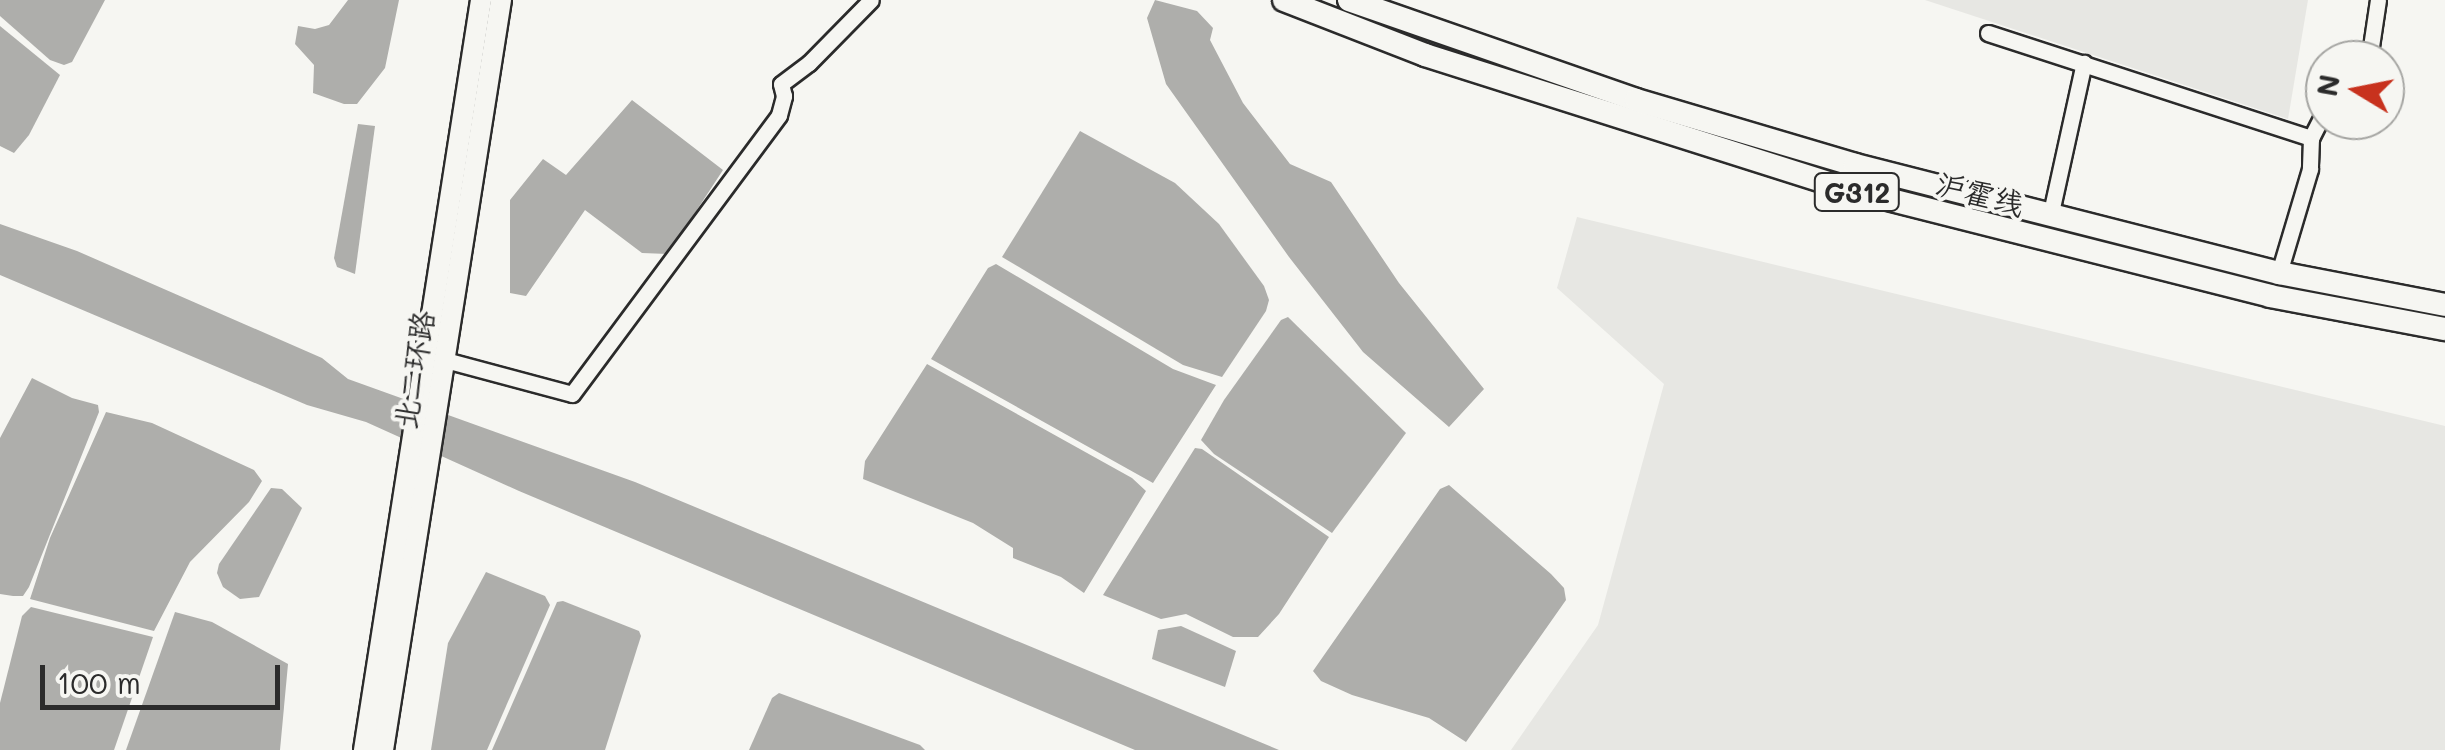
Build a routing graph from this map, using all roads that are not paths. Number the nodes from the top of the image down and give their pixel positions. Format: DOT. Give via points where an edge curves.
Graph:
graph roads {
  1 [pos="481,0"];
  2 [pos="501,0"];
  3 [pos="871,0"];
  4 [pos="1284,0"];
  5 [pos="1349,0"];
  6 [pos="2378,0"];
  7 [pos="1988,33"];
  8 [pos="2372,40"];
  9 [pos="2084,64"];
  10 [pos="2305,136"];
  11 [pos="2311,140"];
  12 [pos="2050,217"];
  13 [pos="2279,273"];
  14 [pos="2270,296"];
  15 [pos="2445,305"];
  16 [pos="2445,329"];
  17 [pos="437,367"];
  18 [pos="416,479"];
  19 [pos="364,750"];
  20 [pos="383,750"];
  1 -- 17 [label="main road, 北二环路"];
  2 -- 17 [label="main road, 北二环路"];
  3 -- 17 [label="street" via="781,84 784,96 771,127 572,394"];
  4 -- 14 [label="highway, 沪霍线 / G312" via="1425,55 1848,189"];
  5 -- 12 [label="highway, 沪霍线 / G312" via="1636,100"];
  6 -- 8 [label="street"];
  7 -- 9 [label="street"];
  9 -- 10 [label="street"];
  9 -- 12 [label="street"];
  11 -- 13 [label="street" via="2310,169"];
  12 -- 13 [label="highway, 沪霍线 / G312"];
  13 -- 14 [label="highway"];
  13 -- 15 [label="highway, 沪霍线 / G312"];
  14 -- 16 [label="highway, 沪霍线 / G312"];
  17 -- 18 [label="main road, 北二环路"];
  18 -- 19 [label="main road, 北二环路"];
  18 -- 20 [label="main road, 北二环路"];
}
